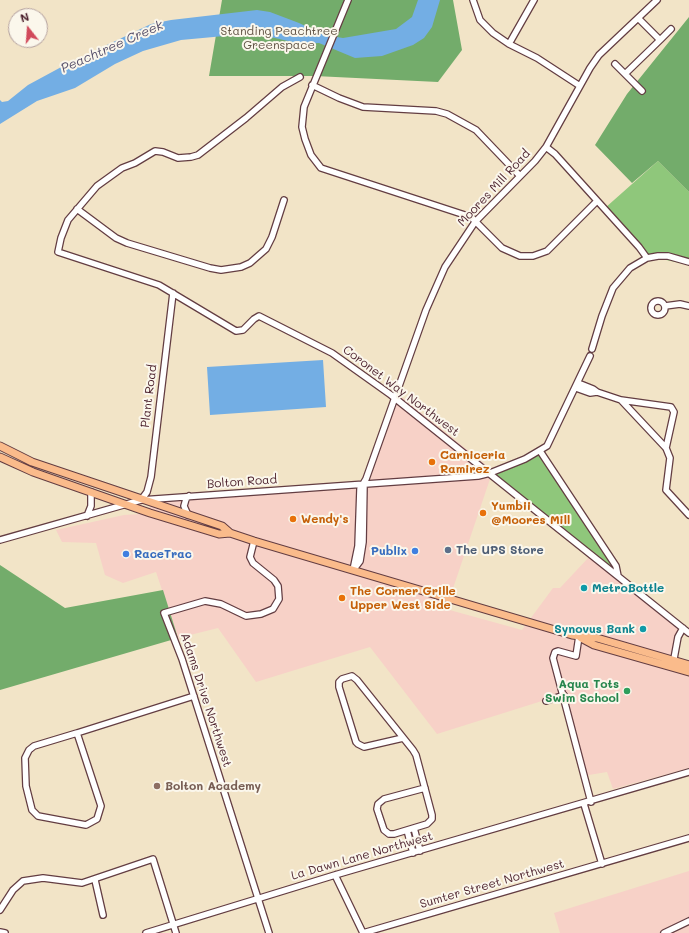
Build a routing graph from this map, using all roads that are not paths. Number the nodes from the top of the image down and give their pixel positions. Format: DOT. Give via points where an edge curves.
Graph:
graph roads {
  1 [pos="348,0"];
  2 [pos="473,0"];
  3 [pos="534,0"];
  4 [pos="657,0"];
  5 [pos="638,18"];
  6 [pos="671,28"];
  7 [pos="660,40"];
  8 [pos="509,44"];
  9 [pos="615,64"];
  10 [pos="626,73"];
  11 [pos="300,78"];
  12 [pos="312,85"];
  13 [pos="580,86"];
  14 [pos="642,91"];
  15 [pos="546,147"];
  16 [pos="520,176"];
  17 [pos="284,200"];
  18 [pos="597,201"];
  19 [pos="77,209"];
  20 [pos="475,222"];
  21 [pos="647,258"];
  22 [pos="689,262"];
  23 [pos="173,293"];
  24 [pos="664,306"];
  25 [pos="689,306"];
  26 [pos="592,349"];
  27 [pos="590,356"];
  28 [pos="577,385"];
  29 [pos="395,398"];
  30 [pos="621,400"];
  31 [pos="0,446"];
  32 [pos="666,448"];
  33 [pos="540,451"];
  34 [pos="0,456"];
  35 [pos="490,473"];
  36 [pos="364,484"];
  37 [pos="91,492"];
  38 [pos="189,496"];
  39 [pos="141,500"];
  40 [pos="128,505"];
  41 [pos="689,514"];
  42 [pos="188,515"];
  43 [pos="86,516"];
  44 [pos="230,534"];
  45 [pos="0,540"];
  46 [pos="254,541"];
  47 [pos="354,570"];
  48 [pos="618,576"];
  49 [pos="682,628"];
  50 [pos="689,633"];
  51 [pos="579,636"];
  52 [pos="673,664"];
  53 [pos="689,665"];
  54 [pos="689,672"];
  55 [pos="564,695"];
  56 [pos="194,696"];
  57 [pos="546,701"];
  58 [pos="77,733"];
  59 [pos="403,738"];
  60 [pos="689,772"];
  61 [pos="425,788"];
  62 [pos="591,802"];
  63 [pos="584,804"];
  64 [pos="414,828"];
  65 [pos="407,830"];
  66 [pos="689,838"];
  67 [pos="420,851"];
  68 [pos="413,853"];
  69 [pos="602,864"];
  70 [pos="335,875"];
  71 [pos="95,880"];
  72 [pos="258,898"];
  73 [pos="0,910"];
  74 [pos="103,915"];
  75 [pos="689,921"];
  76 [pos="173,925"];
  77 [pos="0,932"];
  78 [pos="5,933"];
  79 [pos="146,933"];
  80 [pos="176,933"];
  81 [pos="269,933"];
  82 [pos="664,933"];
  1 -- 12 [label="street"];
  2 -- 8 [label="street" via="484,25"];
  3 -- 8 [label="street"];
  4 -- 5 [label="street, Moores Mill Road"];
  5 -- 7 [label="street"];
  5 -- 13 [label="street, Moores Mill Road" via="599,55"];
  6 -- 7 [label="street"];
  7 -- 10 [label="street"];
  8 -- 13 [label="street" via="537,58"];
  9 -- 10 [label="street"];
  10 -- 14 [label="street"];
  11 -- 19 [label="street, Coronet Way Northwest" via="282,86 242,122 198,154 191,158 178,158 155,151 122,168 97,186"];
  12 -- 16 [label="street" via="363,107 436,111 447,114 476,130"];
  12 -- 20 [label="street" via="304,107 302,127 311,155 320,168 471,217"];
  13 -- 15 [label="street, Moores Mill Road"];
  15 -- 16 [label="street, Moores Mill Road"];
  15 -- 18 [label="street"];
  16 -- 20 [label="street, Moores Mill Road"];
  17 -- 19 [label="street" via="266,249 250,263 221,270 127,243 116,238"];
  18 -- 20 [label="street" via="551,248 533,256 507,252"];
  18 -- 21 [label="street"];
  19 -- 23 [label="street, Coronet Way Northwest" via="68,220 58,252 158,285"];
  20 -- 29 [label="street, Moores Mill Road" via="445,266 426,310"];
  21 -- 22 [label="street" via="668,256"];
  21 -- 26 [label="street" via="630,268 613,288"];
  23 -- 29 [label="street, Coronet Way Northwest" via="236,331 243,330 259,316 276,324 332,353"];
  23 -- 39 [label="street, Plant Road" via="151,477 148,492"];
  24 -- 25 [label="street"];
  27 -- 28 [label="street"];
  28 -- 30 [label="street"];
  28 -- 33 [label="street" via="551,439"];
  29 -- 35 [label="street, Coronet Way Northwest"];
  29 -- 36 [label="street, Moores Mill Road"];
  30 -- 32 [label="street"];
  30 -- 32 [label="street" via="671,407 674,412"];
  31 -- 39 [label="main road" via="32,462"];
  32 -- 41 [label="street" via="670,458 666,490"];
  33 -- 35 [label="street, Bolton Road"];
  33 -- 48 [label="street" via="616,566"];
  34 -- 37 [label="main road"];
  35 -- 36 [label="street, Bolton Road"];
  35 -- 48 [label="street, Coronet Way Northwest"];
  36 -- 38 [label="street, Bolton Road"];
  36 -- 47 [label="street, Moores Mill Road" via="363,542 360,562"];
  37 -- 40 [label="main road"];
  37 -- 43 [label="street" via="91,506"];
  38 -- 39 [label="street, Bolton Road"];
  38 -- 42 [label="street" via="184,506"];
  39 -- 40 [label="street, Bolton Road"];
  39 -- 42 [label="main road"];
  40 -- 43 [label="street, Bolton Road"];
  40 -- 44 [label="main road" via="219,534"];
  42 -- 44 [label="main road" via="222,526"];
  43 -- 45 [label="street, Bolton Road"];
  44 -- 46 [label="main road"];
  46 -- 47 [label="main road"];
  46 -- 56 [label="street, Adams Drive Northwest" via="250,557 252,563 278,586 279,599 273,609 246,616 221,604 206,601 165,615"];
  47 -- 51 [label="main road"];
  48 -- 49 [label="street, Coronet Way Northwest"];
  49 -- 50 [label="street, Coronet Way Northwest"];
  49 -- 52 [label="street"];
  51 -- 52 [label="main road" via="596,638"];
  51 -- 55 [label="street" via="576,656 558,651 553,655"];
  52 -- 53 [label="main road"];
  52 -- 54 [label="main road"];
  55 -- 57 [label="street"];
  55 -- 62 [label="street"];
  56 -- 58 [label="street"];
  56 -- 72 [label="street, Adams Drive Northwest"];
  58 -- 58 [label="street" via="34,746 29,750 24,758 26,786 32,810 38,816 86,825 97,819 101,806"];
  59 -- 59 [label="street" via="357,680 352,676 342,678 339,686 356,742 364,746"];
  59 -- 61 [label="street" via="416,755"];
  60 -- 62 [label="street"];
  61 -- 64 [label="street" via="432,819 427,824"];
  61 -- 65 [label="street" via="384,799 378,804 377,809 384,830 389,834"];
  62 -- 63 [label="street, La Dawn Lane Northwest"];
  63 -- 67 [label="street, La Dawn Lane Northwest"];
  63 -- 69 [label="street"];
  64 -- 65 [label="street"];
  64 -- 67 [label="street"];
  65 -- 68 [label="street"];
  66 -- 69 [label="street, Sumter Street Northwest"];
  67 -- 68 [label="street, La Dawn Lane Northwest"];
  68 -- 70 [label="street, La Dawn Lane Northwest"];
  69 -- 70 [label="street, Sumter Street Northwest" via="363,933"];
  70 -- 72 [label="street, La Dawn Lane Northwest"];
  71 -- 73 [label="street" via="77,883 43,878 23,881 16,886"];
  71 -- 74 [label="street"];
  71 -- 76 [label="street" via="153,858"];
  72 -- 76 [label="street, La Dawn Lane Northwest"];
  72 -- 81 [label="street, Adams Drive Northwest"];
  75 -- 82 [label="street"];
  76 -- 79 [label="street, La Dawn Lane Northwest"];
  76 -- 80 [label="street"];
  77 -- 78 [label="street"];
}
